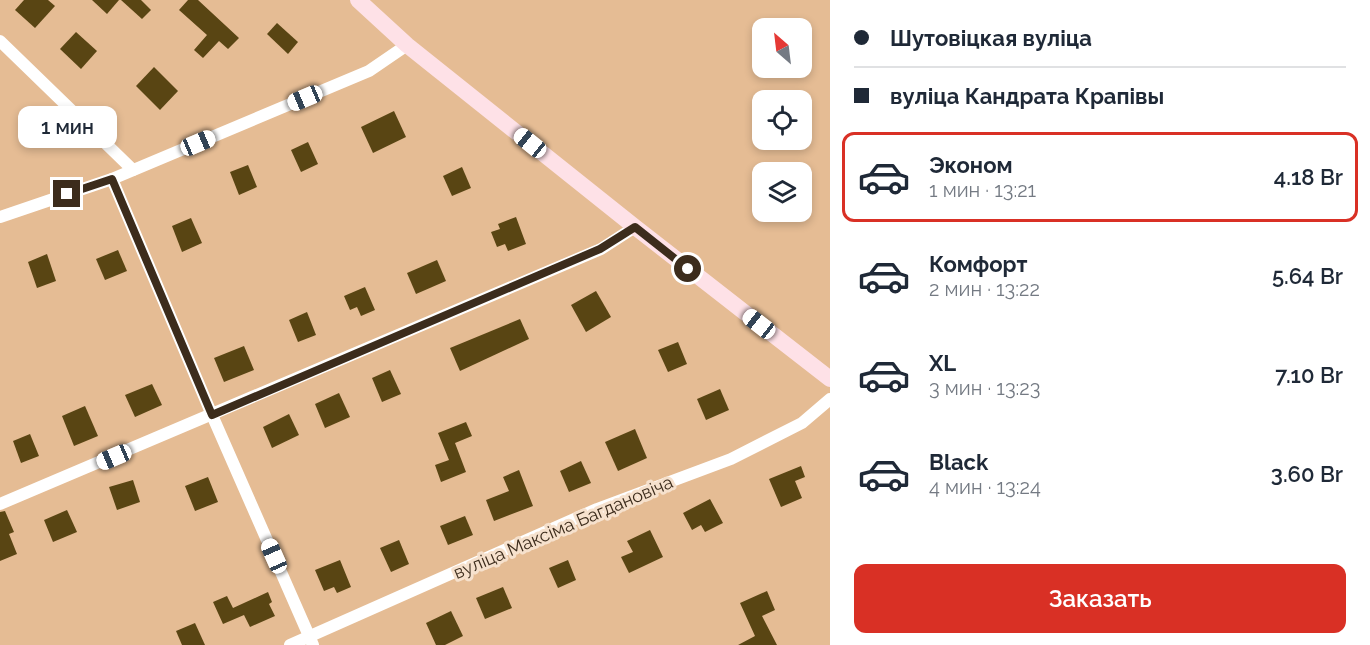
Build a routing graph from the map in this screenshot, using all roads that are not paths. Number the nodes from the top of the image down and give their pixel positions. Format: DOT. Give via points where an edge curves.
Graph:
graph roads {
  1 [pos="358,0"];
  2 [pos="0,41"];
  3 [pos="407,45"];
  4 [pos="133,170"];
  5 [pos="112,179"];
  6 [pos="0,217"];
  7 [pos="635,227"];
  8 [pos="830,379"];
  9 [pos="830,399"];
  10 [pos="212,415"];
  11 [pos="0,504"];
  12 [pos="311,641"];
  13 [pos="290,645"];
  1 -- 3 [label="main road"];
  2 -- 4 [label="street"];
  3 -- 4 [label="street" via="369,71"];
  3 -- 7 [label="main road"];
  4 -- 5 [label="street"];
  5 -- 6 [label="street"];
  5 -- 10 [label="street"];
  7 -- 8 [label="main road"];
  7 -- 10 [label="street" via="600,249"];
  9 -- 12 [label="street, вуліца Максіма Багдановіча" via="802,423 731,459 597,509"];
  10 -- 11 [label="street"];
  10 -- 12 [label="street"];
  12 -- 13 [label="street, вуліца Максіма Багдановіча"];
}
